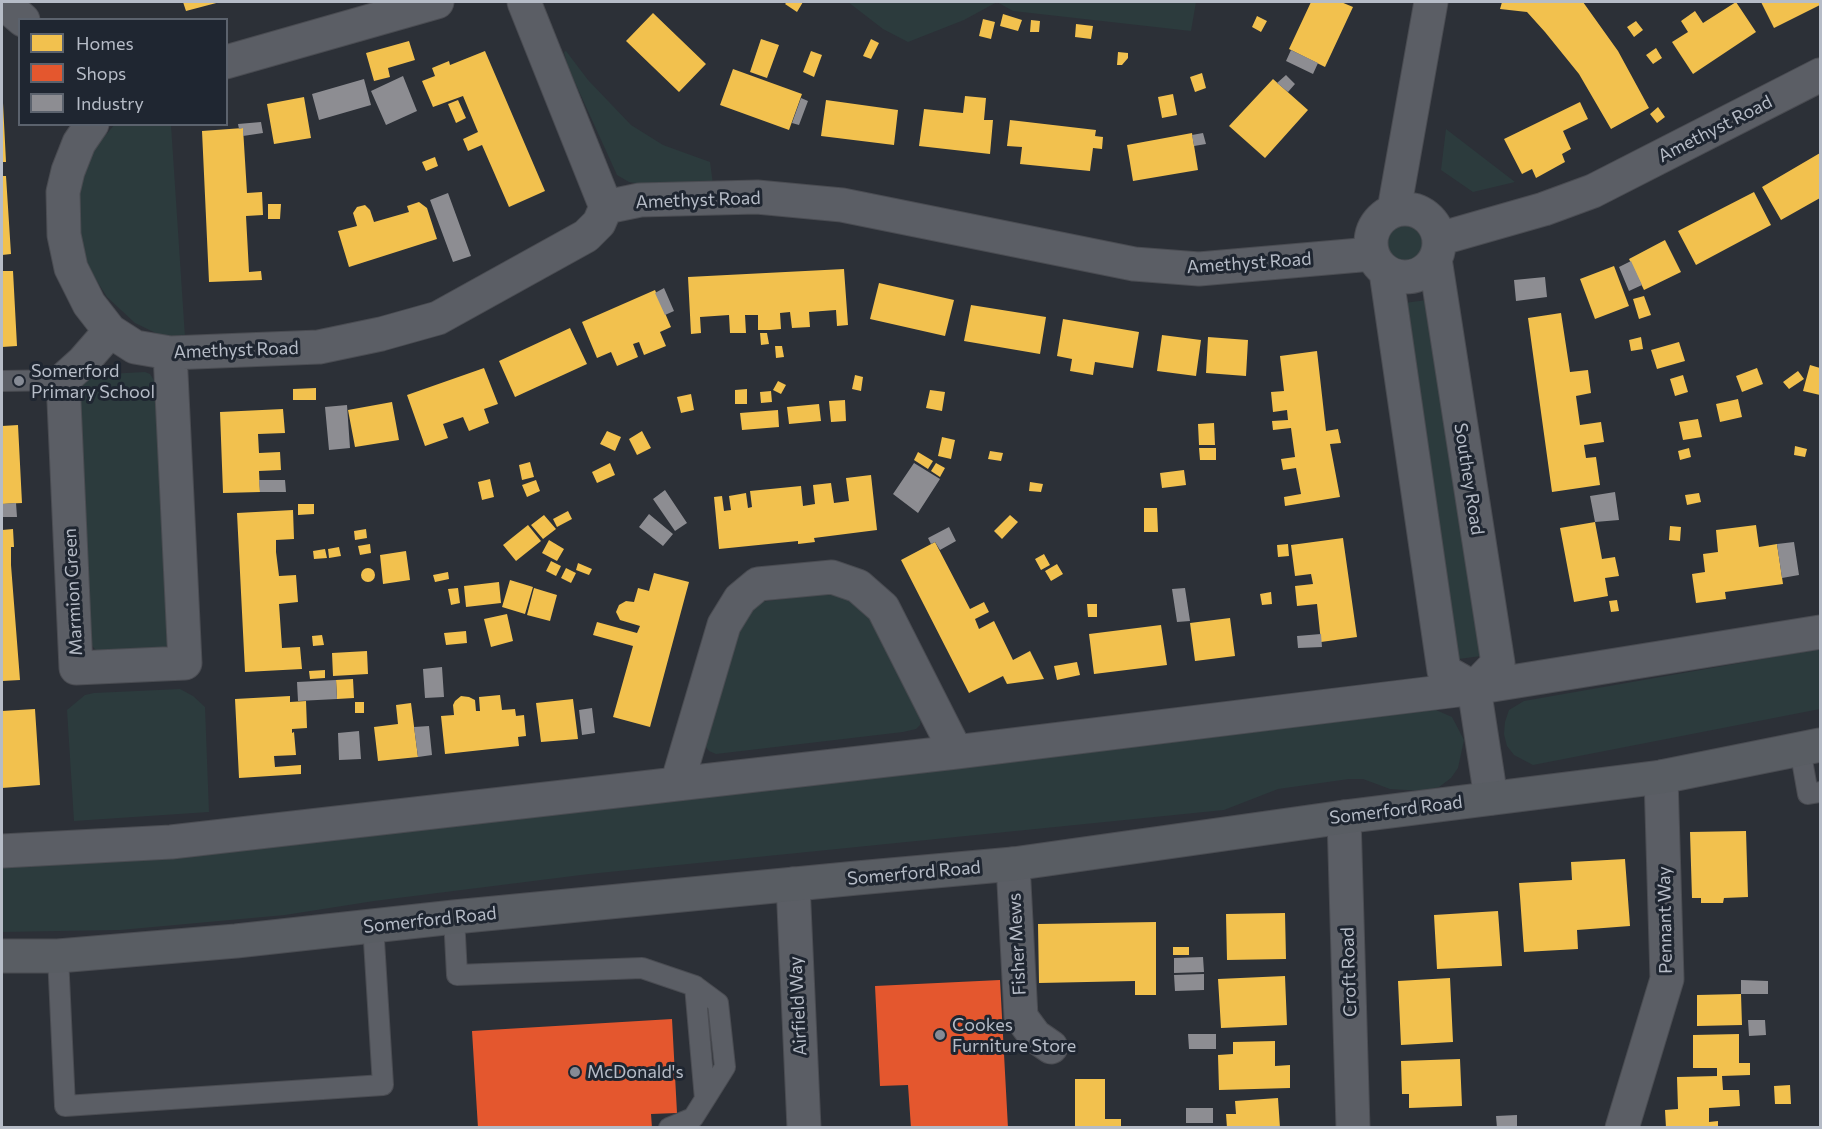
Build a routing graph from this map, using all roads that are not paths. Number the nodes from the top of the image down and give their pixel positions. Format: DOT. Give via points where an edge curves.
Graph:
graph roads {
  1 [pos="2,2"];
  2 [pos="437,2"];
  3 [pos="524,2"];
  4 [pos="1431,2"];
  5 [pos="21,18"];
  6 [pos="228,61"];
  7 [pos="1821,75"];
  8 [pos="91,126"];
  9 [pos="606,207"];
  10 [pos="1394,210"];
  11 [pos="1437,249"];
  12 [pos="1379,263"];
  13 [pos="110,331"];
  14 [pos="170,353"];
  15 [pos="63,380"];
  16 [pos="2,381"];
  17 [pos="1821,632"];
  18 [pos="1474,688"];
  19 [pos="1810,747"];
  20 [pos="956,752"];
  21 [pos="1661,777"];
  22 [pos="677,784"];
  23 [pos="1821,792"];
  24 [pos="1491,798"];
  25 [pos="1344,817"];
  26 [pos="2,850"];
  27 [pos="1013,864"];
  28 [pos="793,884"];
  29 [pos="454,917"];
  30 [pos="374,925"];
  31 [pos="2,956"];
  32 [pos="58,956"];
  33 [pos="1050,1047"];
  34 [pos="669,1128"];
  35 [pos="804,1128"];
  36 [pos="1353,1128"];
  37 [pos="1622,1128"];
  1 -- 5 [label="street"];
  2 -- 6 [label="street"];
  3 -- 9 [label="street"];
  4 -- 10 [label="street"];
  7 -- 11 [label="street, Amethyst Road" via="1593,191"];
  8 -- 13 [label="street, Amethyst Road" via="68,171 63,192 64,235 71,268 89,304"];
  9 -- 12 [label="street, Amethyst Road" via="640,200 757,197 842,205 1134,264 1199,269"];
  9 -- 14 [label="street, Amethyst Road" via="586,236 438,318 319,347"];
  10 -- 11 [label="street" via="1406,209 1428,218 1435,228"];
  10 -- 12 [label="street" via="1379,220 1373,230 1370,242"];
  11 -- 12 [label="street" via="1427,270 1417,276 1405,278"];
  11 -- 18 [label="street, Southey Road" via="1498,663"];
  12 -- 18 [label="street" via="1444,671"];
  13 -- 14 [label="street, Amethyst Road" via="135,347"];
  13 -- 15 [label="street"];
  14 -- 15 [label="street, Marmion Green" via="185,663 76,668"];
  15 -- 16 [label="lane"];
  17 -- 18 [label="street"];
  18 -- 20 [label="street"];
  18 -- 24 [label="street"];
  19 -- 21 [label="main road, Somerford Road"];
  19 -- 23 [label="lane" via="1808,794"];
  20 -- 22 [label="street"];
  20 -- 22 [label="street" via="883,608 858,586 832,576 758,584 740,599 724,624"];
  21 -- 24 [label="main road, Somerford Road"];
  21 -- 37 [label="street, Pennant Way" via="1667,979"];
  22 -- 26 [label="street" via="171,842"];
  24 -- 25 [label="main road, Somerford Road"];
  25 -- 27 [label="main road, Somerford Road"];
  25 -- 36 [label="street, Croft Road"];
  27 -- 28 [label="main road, Somerford Road"];
  27 -- 33 [label="street, Fisher Mews" via="1021,1017 1035,1036"];
  28 -- 29 [label="main road, Somerford Road"];
  28 -- 35 [label="street, Airfield Way"];
  29 -- 30 [label="main road, Somerford Road"];
  29 -- 34 [label="lane" via="457,975 642,969 695,986 718,1003 725,1067 693,1118"];
  30 -- 32 [label="main road, Somerford Road"];
  30 -- 32 [label="lane" via="383,1085 65,1106"];
  31 -- 32 [label="main road, Somerford Road"];
}
